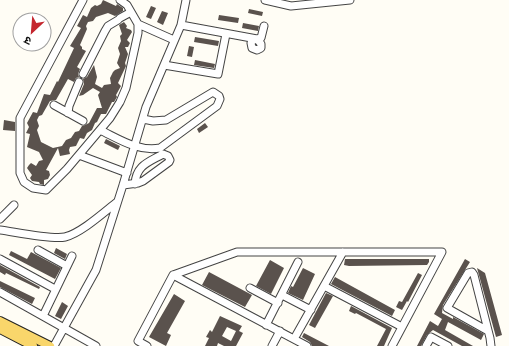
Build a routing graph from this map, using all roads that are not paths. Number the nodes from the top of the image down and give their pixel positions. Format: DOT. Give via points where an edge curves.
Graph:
graph roads {
  1 [pos="83,0"];
  2 [pos="120,0"];
  3 [pos="266,0"];
  4 [pos="350,0"];
  5 [pos="184,1"];
  6 [pos="131,12"];
  7 [pos="138,24"];
  8 [pos="181,24"];
  9 [pos="264,26"];
  10 [pos="226,34"];
  11 [pos="174,40"];
  12 [pos="164,65"];
  13 [pos="83,74"];
  14 [pos="79,82"];
  15 [pos="54,105"];
  16 [pos="68,113"];
  17 [pos="143,119"];
  18 [pos="83,121"];
  19 [pos="100,130"];
  20 [pos="135,147"];
  21 [pos="79,155"];
  22 [pos="127,173"];
  23 [pos="136,184"];
  24 [pos="124,185"];
  25 [pos="117,202"];
  26 [pos="14,205"];
  27 [pos="0,219"];
  28 [pos="0,230"];
  29 [pos="38,250"];
  30 [pos="343,252"];
  31 [pos="72,256"];
  32 [pos="0,259"];
  33 [pos="298,262"];
  34 [pos="67,266"];
  35 [pos="173,275"];
  36 [pos="324,286"];
  37 [pos="250,288"];
  38 [pos="55,289"];
  39 [pos="0,292"];
  40 [pos="282,295"];
  41 [pos="278,303"];
  42 [pos="311,310"];
  43 [pos="43,316"];
  44 [pos="0,321"];
  45 [pos="266,325"];
  46 [pos="402,327"];
  47 [pos="0,329"];
  48 [pos="64,329"];
  49 [pos="280,331"];
  50 [pos="488,331"];
  51 [pos="294,339"];
  52 [pos="33,346"];
  53 [pos="50,346"];
  54 [pos="54,346"];
  55 [pos="96,346"];
  56 [pos="147,346"];
  57 [pos="272,346"];
  58 [pos="307,346"];
  59 [pos="392,346"];
  60 [pos="426,346"];
  61 [pos="448,346"];
  62 [pos="491,346"];
  1 -- 21 [label="street" via="20,118 20,173 24,182 32,188 46,190"];
  2 -- 6 [label="street"];
  3 -- 4 [label="street" via="299,6"];
  5 -- 8 [label="street"];
  6 -- 7 [label="street"];
  6 -- 13 [label="street" via="108,26"];
  7 -- 11 [label="street"];
  7 -- 19 [label="street" via="126,88 120,102"];
  8 -- 10 [label="street"];
  8 -- 11 [label="street"];
  9 -- 10 [label="street" via="262,36 257,39"];
  10 -- 12 [label="street" via="218,74"];
  11 -- 12 [label="street"];
  12 -- 17 [label="street"];
  14 -- 16 [label="street"];
  15 -- 16 [label="street"];
  16 -- 18 [label="street"];
  17 -- 20 [label="street"];
  17 -- 20 [label="street" via="166,120 210,93 216,93 220,99 216,106 160,148"];
  19 -- 20 [label="street"];
  19 -- 21 [label="street"];
  20 -- 22 [label="street"];
  21 -- 22 [label="street"];
  22 -- 24 [label="street"];
  23 -- 23 [label="street" via="169,162 168,156 163,154 140,168"];
  23 -- 24 [label="street"];
  24 -- 25 [label="street"];
  25 -- 28 [label="street" via="74,233 64,237"];
  25 -- 48 [label="street" via="96,270"];
  26 -- 27 [label="street"];
  29 -- 34 [label="street"];
  30 -- 35 [label="street" via="237,252"];
  30 -- 36 [label="street"];
  30 -- 46 [label="street" via="442,252"];
  31 -- 34 [label="street"];
  32 -- 38 [label="street"];
  33 -- 40 [label="street"];
  34 -- 38 [label="street"];
  35 -- 45 [label="street"];
  35 -- 56 [label="street" via="138,341"];
  36 -- 42 [label="street"];
  36 -- 46 [label="street"];
  37 -- 41 [label="street"];
  38 -- 43 [label="street"];
  39 -- 43 [label="street"];
  40 -- 41 [label="street"];
  40 -- 42 [label="street"];
  41 -- 45 [label="street"];
  42 -- 51 [label="street"];
  43 -- 48 [label="street"];
  44 -- 53 [label="main road"];
  45 -- 49 [label="street"];
  46 -- 59 [label="street"];
  47 -- 52 [label="main road"];
  48 -- 54 [label="street"];
  48 -- 55 [label="street"];
  49 -- 51 [label="street"];
  49 -- 57 [label="street"];
  50 -- 50 [label="street" via="474,275 472,272 468,273 447,308"];
  50 -- 62 [label="street"];
  51 -- 58 [label="street"];
  60 -- 61 [label="street" via="431,338"];
}
